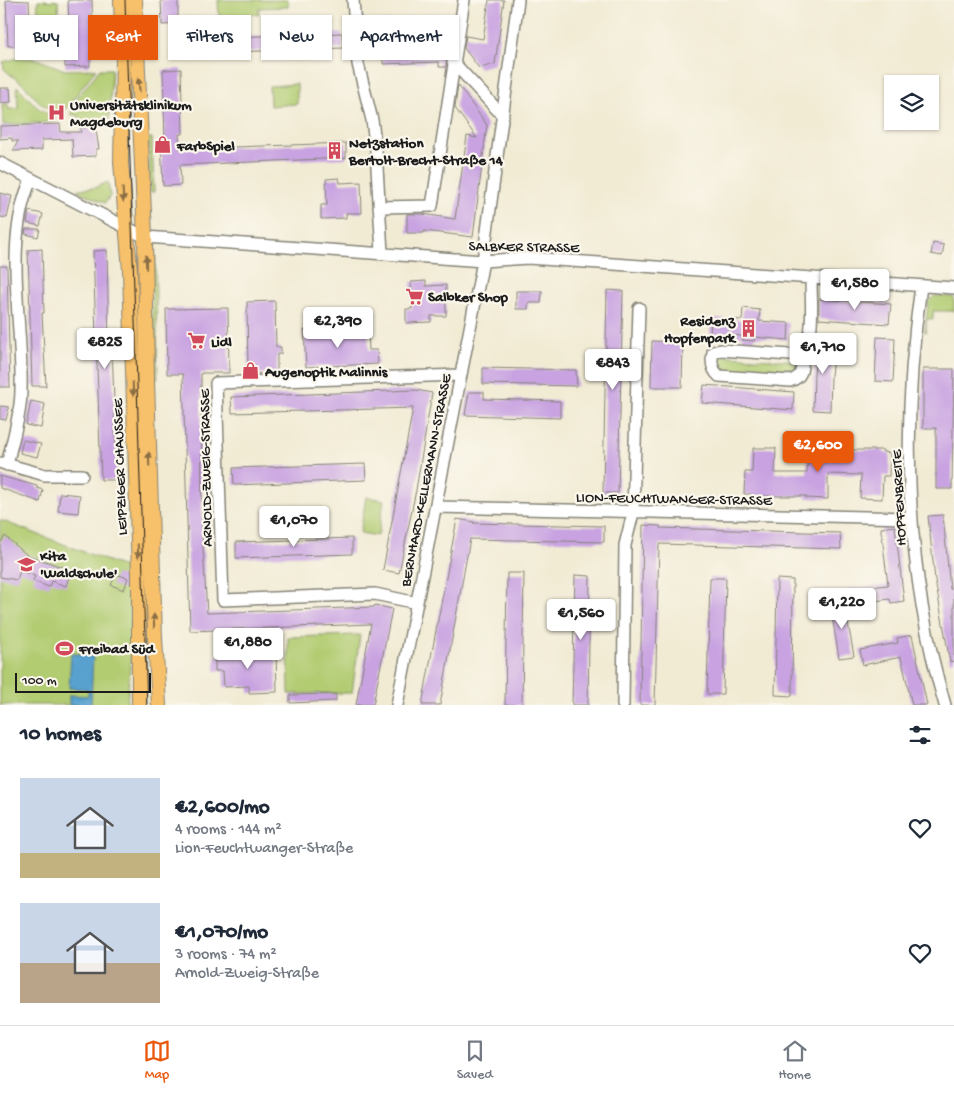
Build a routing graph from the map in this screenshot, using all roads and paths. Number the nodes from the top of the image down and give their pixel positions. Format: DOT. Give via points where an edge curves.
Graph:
graph roads {
  1 [pos="121,0"];
  2 [pos="135,0"];
  3 [pos="353,0"];
  4 [pos="464,0"];
  5 [pos="518,0"];
  6 [pos="453,62"];
  7 [pos="503,116"];
  8 [pos="0,163"];
  9 [pos="31,180"];
  10 [pos="379,207"];
  11 [pos="125,228"];
  12 [pos="146,237"];
  13 [pos="382,253"];
  14 [pos="482,260"];
  15 [pos="812,278"];
  16 [pos="922,286"];
  17 [pos="954,288"];
  18 [pos="639,308"];
  19 [pos="803,356"];
  20 [pos="460,375"];
  21 [pos="4,464"];
  22 [pos="82,475"];
  23 [pos="436,507"];
  24 [pos="633,513"];
  25 [pos="911,518"];
  26 [pos="417,603"];
  27 [pos="140,705"];
  28 [pos="159,705"];
  29 [pos="396,705"];
  30 [pos="623,705"];
  31 [pos="945,705"];
  1 -- 11 [label="main road, LEIPZIGER CHAUSSEE, one-way" via="121,162"];
  12 -- 2 [label="main road, LEIPZIGER CHAUSSEE, one-way"];
  3 -- 10 [label="street" via="358,64 375,140"];
  4 -- 6 [label="street"];
  5 -- 7 [label="street, BERNHARD-KELLERMANN-STRASSE"];
  6 -- 7 [label="street"];
  6 -- 10 [label="street" via="432,206"];
  7 -- 14 [label="street, BERNHARD-KELLERMANN-STRASSE"];
  8 -- 9 [label="street, SALBKER STRASSE"];
  9 -- 11 [label="street, SALBKER STRASSE"];
  9 -- 21 [label="street" via="24,194 16,236 21,390"];
  10 -- 13 [label="street"];
  11 -- 12 [label="street, SALBKER STRASSE"];
  11 -- 27 [label="main road, LEIPZIGER CHAUSSEE, one-way" via="130,270"];
  12 -- 13 [label="street, SALBKER STRASSE"];
  28 -- 12 [label="main road, LEIPZIGER CHAUSSEE, one-way" via="147,380"];
  13 -- 14 [label="street, SALBKER STRASSE"];
  14 -- 15 [label="street, SALBKER STRASSE" via="528,258"];
  14 -- 20 [label="street, BERNHARD-KELLERMANN-STRASSE"];
  15 -- 16 [label="street, SALBKER STRASSE"];
  15 -- 19 [label="street" via="810,334"];
  16 -- 17 [label="street, SALBKER STRASSE"];
  16 -- 25 [label="street, HOPFENBREITE" via="914,351"];
  18 -- 24 [label="street"];
  19 -- 19 [label="street" via="800,374 790,381 719,376 714,372 711,360 714,352 721,350"];
  20 -- 23 [label="street, BERNHARD-KELLERMANN-STRASSE"];
  20 -- 26 [label="street, ARNOLD-ZWEIG-STRASSE" via="216,383 223,600 375,594"];
  21 -- 22 [label="street" via="45,474"];
  23 -- 24 [label="street, LION-FEUCHTWANGER-STRASSE"];
  23 -- 26 [label="street, BERNHARD-KELLERMANN-STRASSE"];
  24 -- 25 [label="street, LION-FEUCHTWANGER-STRASSE"];
  24 -- 30 [label="street" via="626,546"];
  25 -- 31 [label="street, HOPFENBREITE" via="921,601"];
  26 -- 29 [label="street, BERNHARD-KELLERMANN-STRASSE"];
}
